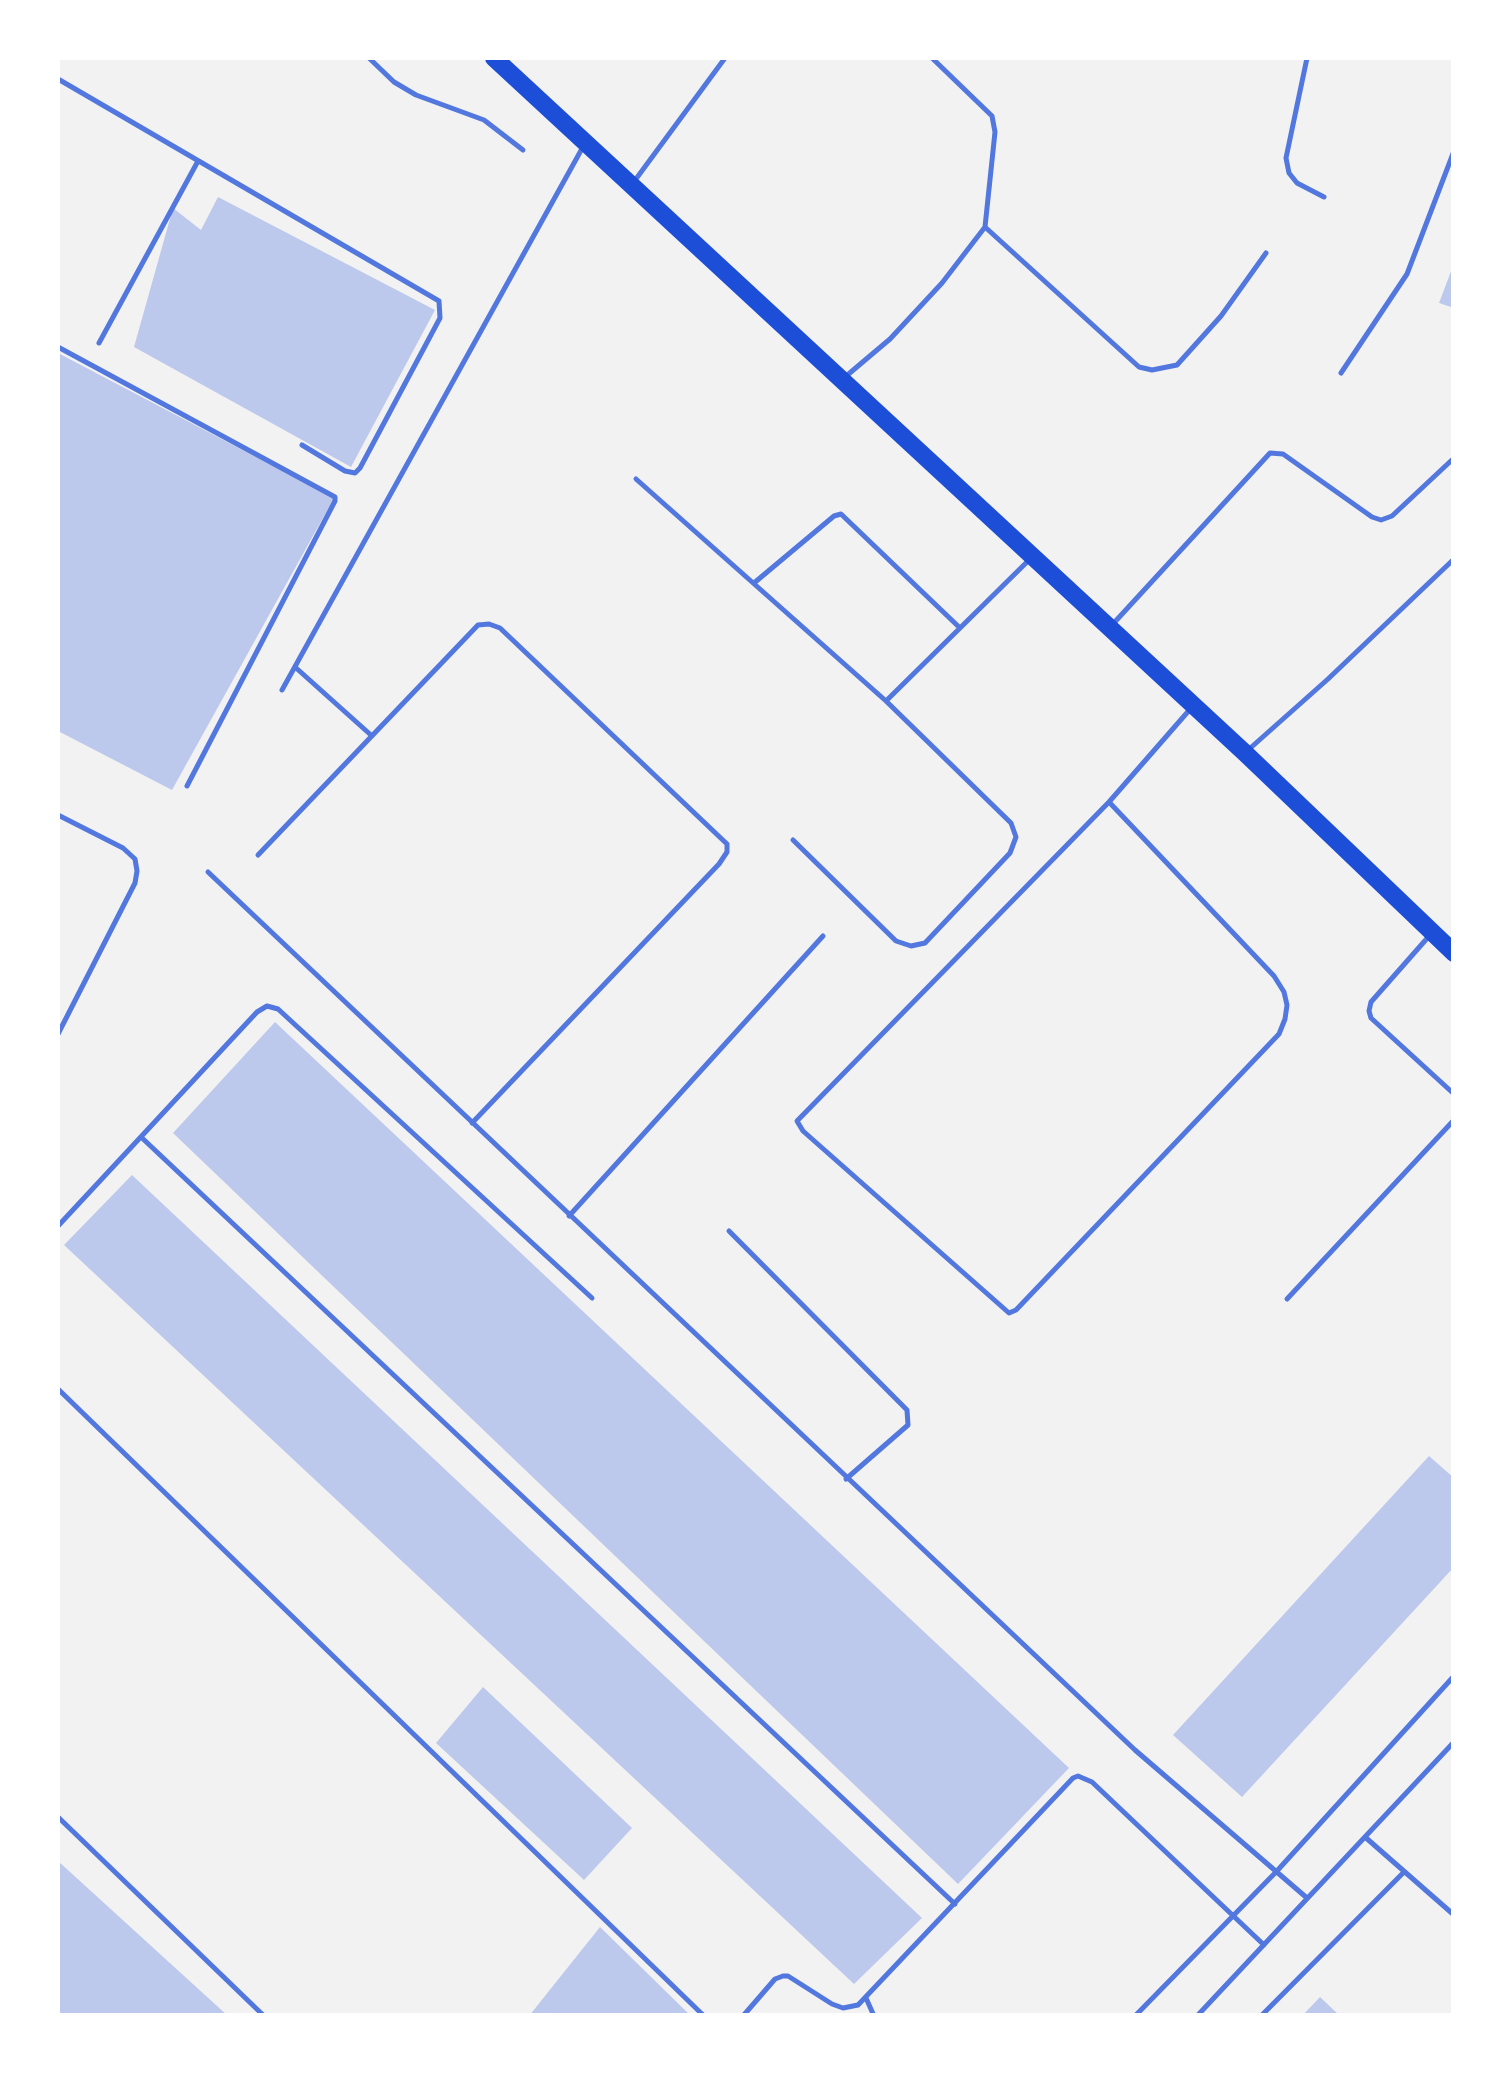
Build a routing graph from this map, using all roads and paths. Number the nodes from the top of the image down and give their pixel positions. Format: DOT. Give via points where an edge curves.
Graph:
graph roads {
  1 [pos="370,58"];
  2 [pos="494,58"];
  3 [pos="725,58"];
  4 [pos="932,58"];
  5 [pos="1307,58"];
  6 [pos="58,78"];
  7 [pos="585,142"];
  8 [pos="523,150"];
  9 [pos="1453,155"];
  10 [pos="198,161"];
  11 [pos="632,185"];
  12 [pos="1324,197"];
  13 [pos="985,227"];
  14 [pos="1266,253"];
  15 [pos="100,343"];
  16 [pos="58,347"];
  17 [pos="1340,373"];
  18 [pos="842,381"];
  19 [pos="302,445"];
  20 [pos="1454,458"];
  21 [pos="636,479"];
  22 [pos="1032,556"];
  23 [pos="1454,558"];
  24 [pos="754,584"];
  25 [pos="960,628"];
  26 [pos="1109,628"];
  27 [pos="295,668"];
  28 [pos="282,690"];
  29 [pos="886,701"];
  30 [pos="1194,705"];
  31 [pos="372,736"];
  32 [pos="1246,752"];
  33 [pos="187,786"];
  34 [pos="1108,802"];
  35 [pos="58,815"];
  36 [pos="793,840"];
  37 [pos="258,856"];
  38 [pos="208,872"];
  39 [pos="1432,932"];
  40 [pos="822,936"];
  41 [pos="1454,953"];
  42 [pos="58,1034"];
  43 [pos="1454,1094"];
  44 [pos="1454,1120"];
  45 [pos="472,1123"];
  46 [pos="140,1137"];
  47 [pos="569,1216"];
  48 [pos="58,1226"];
  49 [pos="730,1231"];
  50 [pos="592,1298"];
  51 [pos="1287,1299"];
  52 [pos="58,1389"];
  53 [pos="846,1479"];
  54 [pos="1454,1676"];
  55 [pos="1454,1742"];
  56 [pos="58,1816"];
  57 [pos="1365,1838"];
  58 [pos="1276,1872"];
  59 [pos="1404,1872"];
  60 [pos="1308,1898"];
  61 [pos="954,1904"];
  62 [pos="1230,1916"];
  63 [pos="1454,1916"];
  64 [pos="1264,1945"];
  65 [pos="866,1998"];
  66 [pos="264,2016"];
  67 [pos="704,2016"];
  68 [pos="743,2016"];
  69 [pos="874,2016"];
  70 [pos="1135,2016"];
  71 [pos="1198,2016"];
  72 [pos="1261,2016"];
  1 -- 8 [label="lane" via="394,82 484,120"];
  2 -- 7 [label="highway"];
  3 -- 11 [label="lane"];
  4 -- 13 [label="lane" via="992,116"];
  5 -- 12 [label="lane" via="1286,158 1296,184"];
  6 -- 10 [label="lane"];
  7 -- 11 [label="highway"];
  7 -- 27 [label="lane"];
  9 -- 17 [label="lane" via="1407,274"];
  10 -- 15 [label="lane"];
  10 -- 19 [label="lane" via="440,301 440,318 360,468 346,471"];
  11 -- 18 [label="highway"];
  13 -- 14 [label="lane" via="1139,366 1152,370 1177,364"];
  13 -- 18 [label="lane" via="942,283"];
  16 -- 33 [label="lane" via="335,496"];
  18 -- 22 [label="highway"];
  20 -- 26 [label="lane" via="1381,520 1283,454 1270,453"];
  21 -- 24 [label="lane"];
  22 -- 25 [label="lane"];
  22 -- 26 [label="highway"];
  23 -- 32 [label="lane"];
  24 -- 25 [label="lane" via="841,514"];
  24 -- 29 [label="lane"];
  25 -- 29 [label="lane"];
  26 -- 30 [label="highway"];
  27 -- 28 [label="lane"];
  27 -- 31 [label="lane"];
  29 -- 36 [label="lane" via="1011,823 1016,837 1010,853 925,943 911,946 896,941"];
  30 -- 32 [label="highway"];
  30 -- 34 [label="lane"];
  31 -- 37 [label="lane"];
  31 -- 45 [label="lane" via="478,626 489,624 729,848"];
  32 -- 39 [label="highway"];
  34 -- 34 [label="lane" via="796,1121 1009,1313 1279,1034 1285,1019 1284,992 1274,976"];
  35 -- 42 [label="lane" via="123,848 138,871"];
  38 -- 45 [label="lane"];
  39 -- 41 [label="highway"];
  39 -- 43 [label="lane" via="1369,1010"];
  40 -- 47 [label="lane"];
  44 -- 51 [label="lane"];
  45 -- 47 [label="lane"];
  46 -- 48 [label="lane"];
  46 -- 50 [label="lane" via="267,1006"];
  46 -- 61 [label="lane"];
  47 -- 53 [label="lane"];
  49 -- 53 [label="lane" via="908,1410 908,1426"];
  52 -- 67 [label="lane"];
  53 -- 58 [label="lane" via="1135,1750"];
  54 -- 58 [label="lane"];
  55 -- 57 [label="lane"];
  56 -- 66 [label="lane"];
  57 -- 59 [label="lane"];
  57 -- 60 [label="lane"];
  58 -- 60 [label="lane"];
  58 -- 62 [label="lane"];
  59 -- 63 [label="lane"];
  59 -- 72 [label="lane"];
  60 -- 64 [label="lane"];
  61 -- 62 [label="lane" via="1078,1776 1092,1782"];
  61 -- 65 [label="lane"];
  62 -- 64 [label="lane"];
  62 -- 70 [label="lane"];
  64 -- 71 [label="lane"];
  65 -- 68 [label="lane" via="843,2008 783,1976"];
  65 -- 69 [label="lane"];
}
